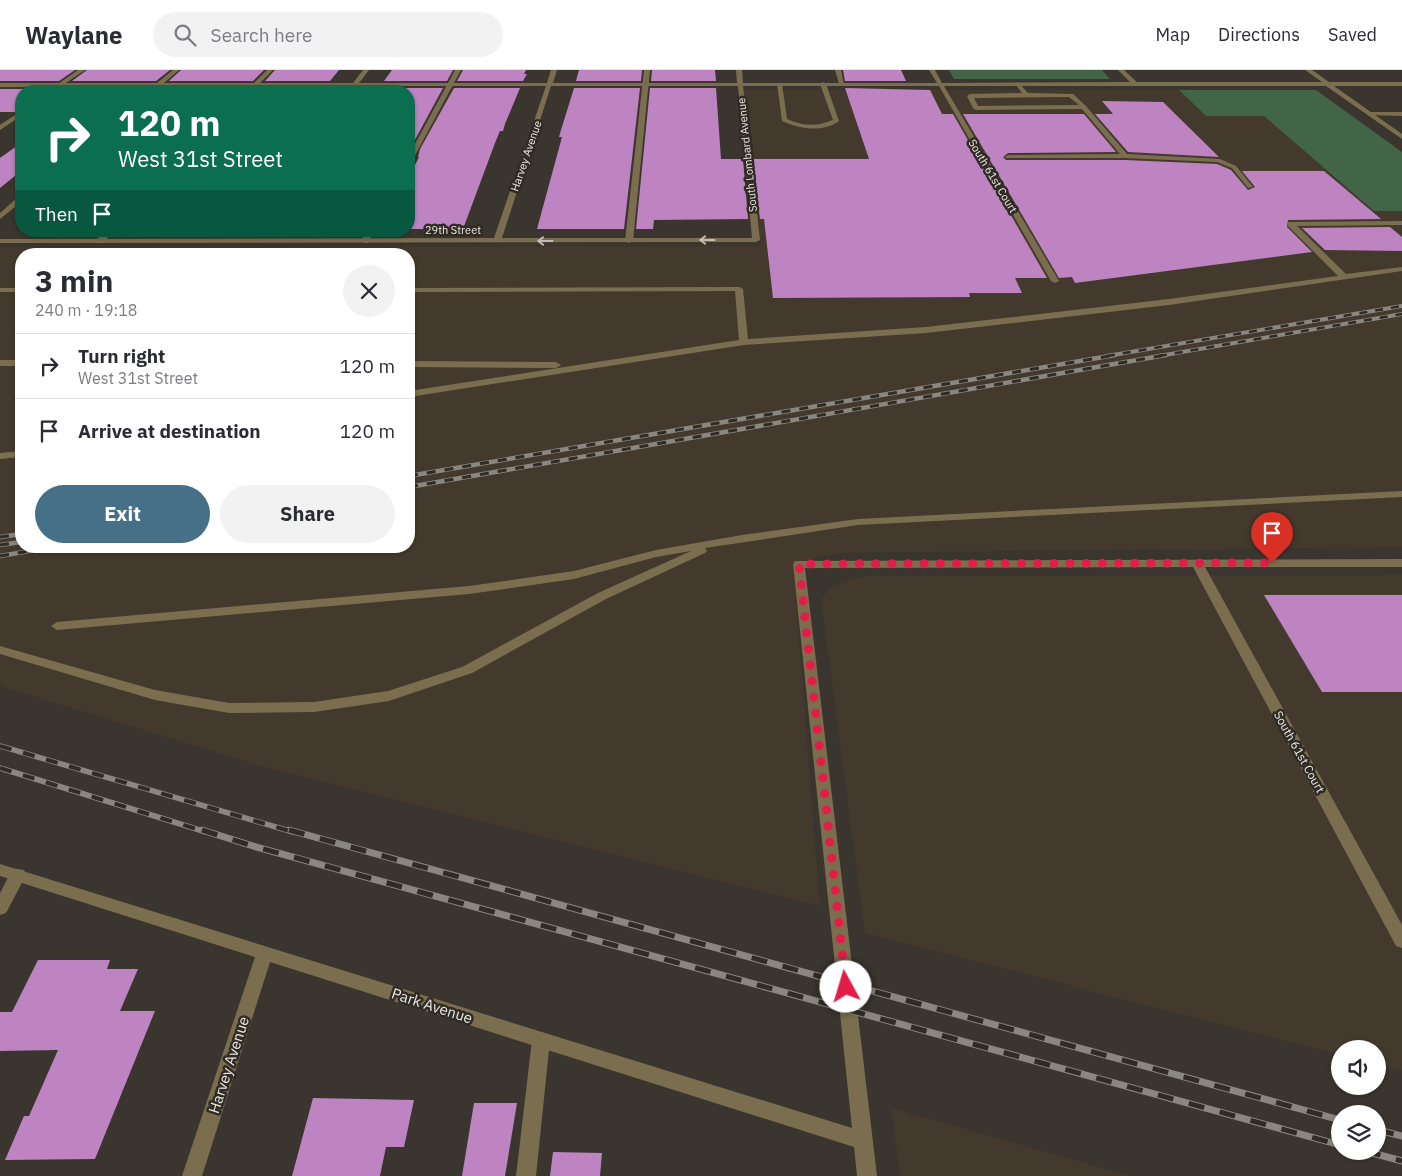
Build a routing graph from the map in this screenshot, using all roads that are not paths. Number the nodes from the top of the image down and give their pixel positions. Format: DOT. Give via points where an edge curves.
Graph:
graph roads {
  1 [pos="82,70"];
  2 [pos="176,70"];
  3 [pos="270,70"];
  4 [pos="366,70"];
  5 [pos="458,70"];
  6 [pos="554,70"];
  7 [pos="647,70"];
  8 [pos="739,70"];
  9 [pos="838,70"];
  10 [pos="932,70"];
  11 [pos="1121,70"];
  12 [pos="1308,70"];
  13 [pos="256,84"];
  14 [pos="355,84"];
  15 [pos="451,84"];
  16 [pos="550,84"];
  17 [pos="646,84"];
  18 [pos="740,84"];
  19 [pos="778,84"];
  20 [pos="823,84"];
  21 [pos="842,84"];
  22 [pos="939,84"];
  23 [pos="1018,84"];
  24 [pos="1135,84"];
  25 [pos="1328,84"];
  26 [pos="1402,84"];
  27 [pos="0,85"];
  28 [pos="60,85"];
  29 [pos="159,85"];
  30 [pos="1026,95"];
  31 [pos="1084,108"];
  32 [pos="1370,114"];
  33 [pos="1402,114"];
  34 [pos="15,117"];
  35 [pos="0,128"];
  36 [pos="1402,137"];
  37 [pos="415,150"];
  38 [pos="1008,156"];
  39 [pos="1125,156"];
  40 [pos="1250,187"];
  41 [pos="15,204"];
  42 [pos="0,217"];
  43 [pos="1402,223"];
  44 [pos="104,237"];
  45 [pos="238,237"];
  46 [pos="367,237"];
  47 [pos="756,240"];
  48 [pos="0,241"];
  49 [pos="100,241"];
  50 [pos="235,241"];
  51 [pos="365,241"];
  52 [pos="497,241"];
  53 [pos="630,241"];
  54 [pos="1402,269"];
  55 [pos="1345,278"];
  56 [pos="1055,281"];
  57 [pos="0,290"];
  58 [pos="15,290"];
  59 [pos="415,290"];
  60 [pos="744,342"];
  61 [pos="0,363"];
  62 [pos="15,364"];
  63 [pos="415,364"];
  64 [pos="597,365"];
  65 [pos="415,393"];
  66 [pos="15,455"];
  67 [pos="0,456"];
  68 [pos="1402,494"];
  69 [pos="742,538"];
  70 [pos="1197,563"];
  71 [pos="1402,563"];
  72 [pos="57,626"];
  73 [pos="0,650"];
  74 [pos="0,870"];
  75 [pos="18,875"];
  76 [pos="0,908"];
  77 [pos="1402,941"];
  78 [pos="265,953"];
  79 [pos="540,1040"];
  80 [pos="864,1141"];
  81 [pos="192,1176"];
  82 [pos="526,1176"];
  83 [pos="868,1176"];
  1 -- 28 [label="street"];
  2 -- 29 [label="street"];
  3 -- 13 [label="street"];
  4 -- 14 [label="street"];
  5 -- 15 [label="street"];
  6 -- 16 [label="street, Harvey Avenue"];
  7 -- 17 [label="street"];
  8 -- 18 [label="street, South Lombard Avenue"];
  9 -- 21 [label="street"];
  10 -- 22 [label="street, South 61st Court"];
  11 -- 24 [label="street"];
  12 -- 25 [label="street"];
  13 -- 14 [label="street"];
  13 -- 29 [label="street"];
  14 -- 15 [label="street"];
  15 -- 16 [label="street"];
  15 -- 37 [label="street"];
  16 -- 17 [label="street"];
  16 -- 52 [label="street, Harvey Avenue"];
  17 -- 18 [label="street"];
  17 -- 53 [label="street"];
  18 -- 19 [label="street"];
  18 -- 47 [label="street, South Lombard Avenue"];
  19 -- 20 [label="street"];
  19 -- 20 [label="street" via="784,120 803,126 820,126 836,121"];
  20 -- 21 [label="street"];
  21 -- 22 [label="street"];
  22 -- 23 [label="street"];
  22 -- 56 [label="street, South 61st Court"];
  23 -- 24 [label="street"];
  23 -- 30 [label="street"];
  24 -- 25 [label="street"];
  25 -- 26 [label="street"];
  25 -- 32 [label="street"];
  27 -- 28 [label="street"];
  28 -- 29 [label="street"];
  30 -- 31 [label="street" via="1071,95"];
  30 -- 31 [label="street" via="970,96 976,108"];
  31 -- 39 [label="street"];
  32 -- 33 [label="street"];
  32 -- 36 [label="street"];
  34 -- 35 [label="street"];
  38 -- 39 [label="street"];
  39 -- 40 [label="street" via="1218,160 1234,167"];
  41 -- 42 [label="street"];
  43 -- 55 [label="street" via="1291,224"];
  44 -- 49 [label="street"];
  45 -- 50 [label="street"];
  46 -- 51 [label="street"];
  47 -- 53 [label="street, 29th Street, one-way"];
  48 -- 49 [label="street, 29th Street"];
  49 -- 50 [label="street, 29th Street"];
  50 -- 51 [label="street, 29th Street"];
  51 -- 52 [label="street, 29th Street"];
  53 -- 52 [label="street, 29th Street, one-way"];
  54 -- 55 [label="street"];
  55 -- 60 [label="street" via="926,330"];
  57 -- 58 [label="street"];
  59 -- 60 [label="street" via="740,289"];
  60 -- 64 [label="street"];
  61 -- 62 [label="street"];
  63 -- 64 [label="street"];
  64 -- 65 [label="street"];
  66 -- 67 [label="street"];
  68 -- 69 [label="street" via="858,522"];
  69 -- 72 [label="street" via="656,554 574,575 469,590"];
  69 -- 73 [label="street" via="654,570 467,670 389,696 314,707 228,708 155,695"];
  70 -- 71 [label="street"];
  70 -- 77 [label="street, South 61st Court"];
  70 -- 80 [label="street" via="799,564"];
  74 -- 75 [label="street, Park Avenue"];
  75 -- 76 [label="street"];
  75 -- 78 [label="street, Park Avenue"];
  78 -- 79 [label="street, Park Avenue"];
  78 -- 81 [label="street, Harvey Avenue"];
  79 -- 80 [label="street, Park Avenue"];
  79 -- 82 [label="street"];
  80 -- 83 [label="street"];
}
